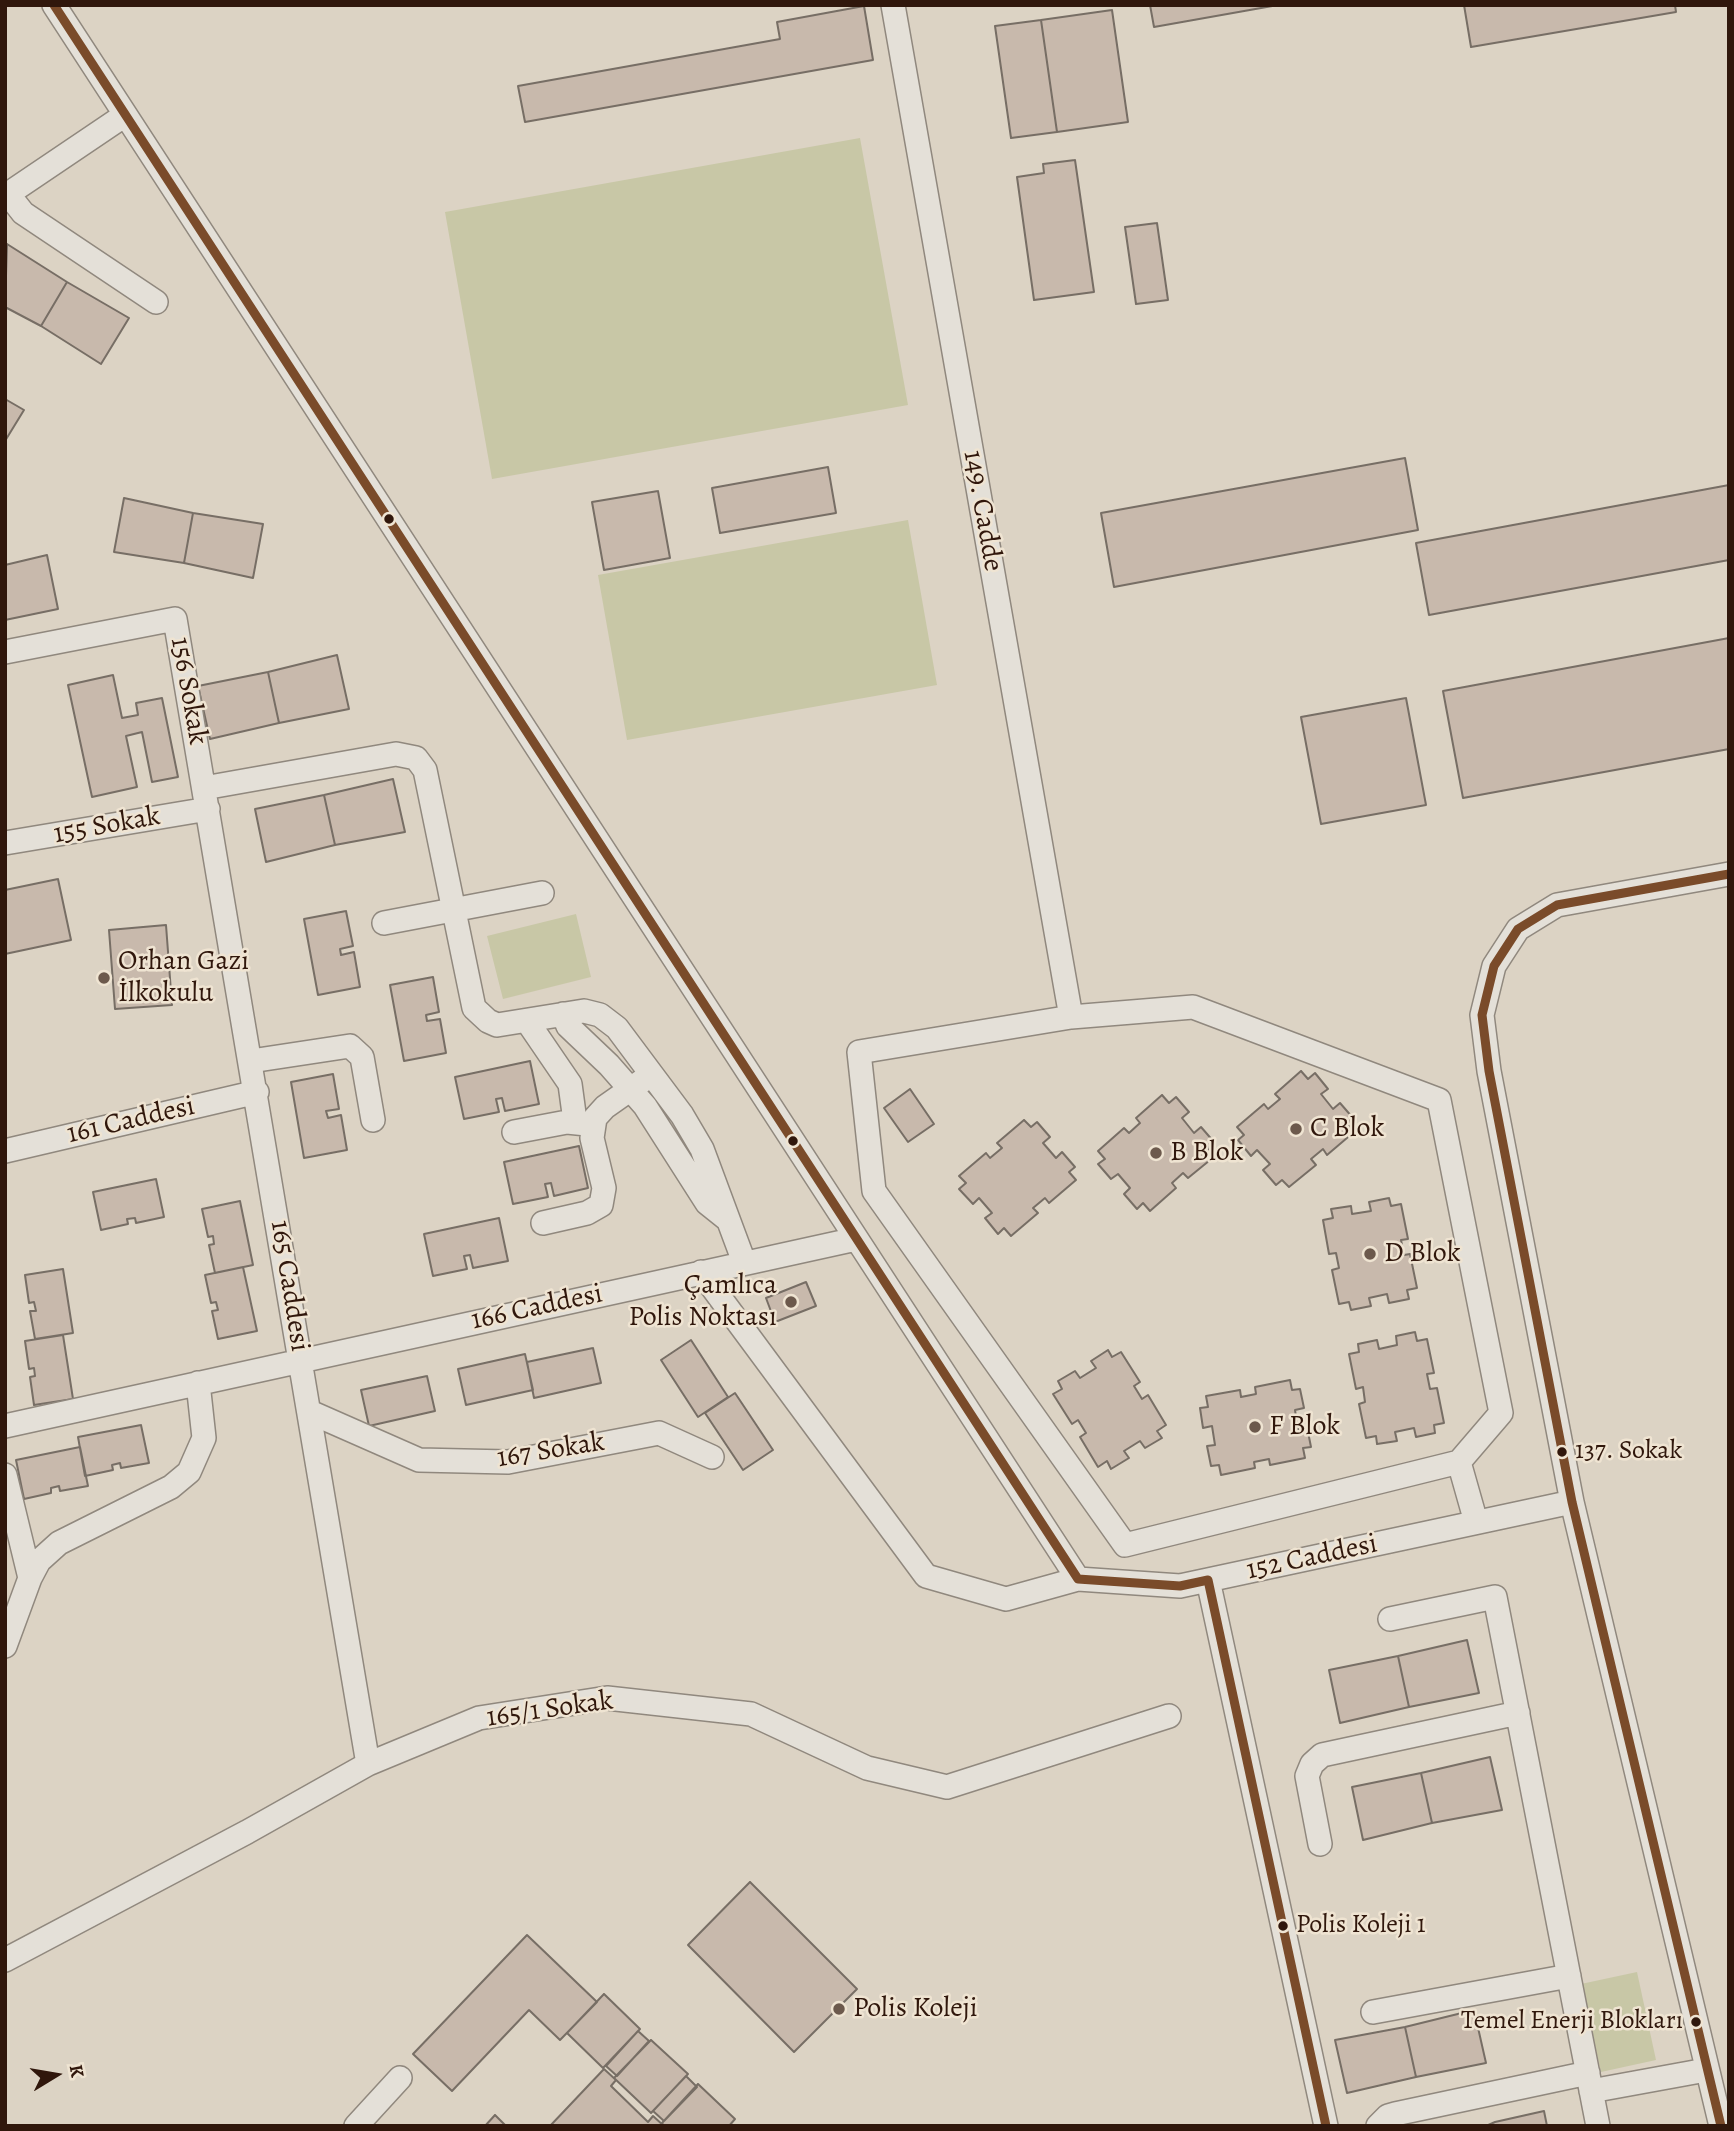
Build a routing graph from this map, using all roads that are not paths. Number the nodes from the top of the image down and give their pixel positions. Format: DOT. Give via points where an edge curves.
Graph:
graph roads {
  1 [pos="54,5"];
  2 [pos="893,5"];
  3 [pos="125,115"];
  4 [pos="6,195"];
  5 [pos="156,302"];
  6 [pos="5,652"];
  7 [pos="206,798"];
  8 [pos="5,843"];
  9 [pos="1729,874"];
  10 [pos="542,892"];
  11 [pos="453,909"];
  12 [pos="384,923"];
  13 [pos="563,1014"];
  14 [pos="1071,1017"];
  15 [pos="527,1021"];
  16 [pos="251,1060"];
  17 [pos="653,1073"];
  18 [pos="630,1088"];
  19 [pos="257,1092"];
  20 [pos="373,1120"];
  21 [pos="583,1125"];
  22 [pos="514,1132"];
  23 [pos="5,1151"];
  24 [pos="727,1219"];
  25 [pos="543,1223"];
  26 [pos="856,1239"];
  27 [pos="744,1262"];
  28 [pos="701,1272"];
  29 [pos="301,1360"];
  30 [pos="198,1383"];
  31 [pos="310,1412"];
  32 [pos="5,1426"];
  33 [pos="712,1457"];
  34 [pos="1459,1462"];
  35 [pos="5,1475"];
  36 [pos="1572,1502"];
  37 [pos="1476,1522"];
  38 [pos="30,1578"];
  39 [pos="1078,1579"];
  40 [pos="1208,1580"];
  41 [pos="1390,1619"];
  42 [pos="5,1646"];
  43 [pos="1518,1713"];
  44 [pos="1169,1716"];
  45 [pos="368,1764"];
  46 [pos="1320,1844"];
  47 [pos="5,1960"];
  48 [pos="1569,1976"];
  49 [pos="1373,2012"];
  50 [pos="1706,2070"];
  51 [pos="400,2078"];
  52 [pos="1590,2082"];
  53 [pos="356,2126"];
  54 [pos="1326,2126"];
  55 [pos="1378,2126"];
  56 [pos="1598,2126"];
  57 [pos="1721,2126"];
  1 -- 3 [label="street"];
  2 -- 14 [label="street, 149. Cadde"];
  3 -- 4 [label="street"];
  3 -- 26 [label="street"];
  4 -- 5 [label="street" via="23,213"];
  6 -- 7 [label="street, 156 Sokak" via="176,619"];
  7 -- 8 [label="street, 155 Sokak"];
  7 -- 11 [label="street, 155 Sokak" via="396,754 415,758 425,770"];
  7 -- 16 [label="street, 165 Caddesi"];
  9 -- 36 [label="street" via="1557,905 1518,929 1494,966 1482,1015 1489,1071"];
  10 -- 11 [label="street"];
  11 -- 12 [label="street"];
  11 -- 15 [label="street, 155 Sokak" via="474,1008 497,1025"];
  13 -- 15 [label="street, 155 Sokak"];
  13 -- 17 [label="street, 155 Sokak" via="584,1011 609,1021"];
  13 -- 18 [label="street" via="577,1036"];
  14 -- 34 [label="street" via="1193,1007 1439,1100 1501,1413"];
  14 -- 34 [label="street" via="859,1052 874,1191 1125,1545"];
  15 -- 21 [label="street" via="570,1084"];
  16 -- 19 [label="street, 165 Caddesi"];
  16 -- 20 [label="street" via="350,1046 362,1057"];
  17 -- 18 [label="street"];
  17 -- 24 [label="street, 155 Sokak" via="702,1149"];
  18 -- 21 [label="street"];
  18 -- 24 [label="street" via="707,1203"];
  19 -- 23 [label="street, 161 Caddesi"];
  19 -- 29 [label="street, 165 Caddesi"];
  21 -- 22 [label="street"];
  21 -- 25 [label="street" via="604,1199 587,1213"];
  24 -- 27 [label="street, 155 Sokak"];
  26 -- 27 [label="street, 166 Caddesi"];
  26 -- 39 [label="street"];
  27 -- 28 [label="street, 166 Caddesi"];
  28 -- 29 [label="street, 166 Caddesi"];
  28 -- 39 [label="street, 152 Caddesi" via="926,1576 1006,1599"];
  29 -- 30 [label="street, 166 Caddesi"];
  29 -- 31 [label="street, 165 Caddesi"];
  30 -- 32 [label="street, 166 Caddesi"];
  30 -- 38 [label="street" via="204,1438 189,1472 171,1487 59,1543 39,1561"];
  31 -- 33 [label="street, 167 Sokak" via="419,1460 508,1462 659,1433"];
  31 -- 45 [label="street, 165 Caddesi"];
  34 -- 37 [label="street"];
  35 -- 38 [label="street"];
  36 -- 37 [label="street, 152 Caddesi"];
  36 -- 50 [label="street"];
  37 -- 40 [label="street, 152 Caddesi"];
  38 -- 42 [label="street"];
  39 -- 40 [label="street, 152 Caddesi" via="1180,1586"];
  40 -- 54 [label="street"];
  41 -- 43 [label="street" via="1495,1597"];
  43 -- 46 [label="street" via="1322,1755 1307,1776"];
  43 -- 48 [label="street"];
  44 -- 45 [label="street, 165/1 Sokak" via="947,1787 867,1768 751,1714 607,1698 479,1718"];
  45 -- 47 [label="street, 165/1 Sokak"];
  48 -- 49 [label="street"];
  48 -- 52 [label="street"];
  50 -- 52 [label="street"];
  50 -- 57 [label="street"];
  51 -- 53 [label="street"];
  52 -- 55 [label="street" via="1395,2114"];
  52 -- 56 [label="street"];
}
